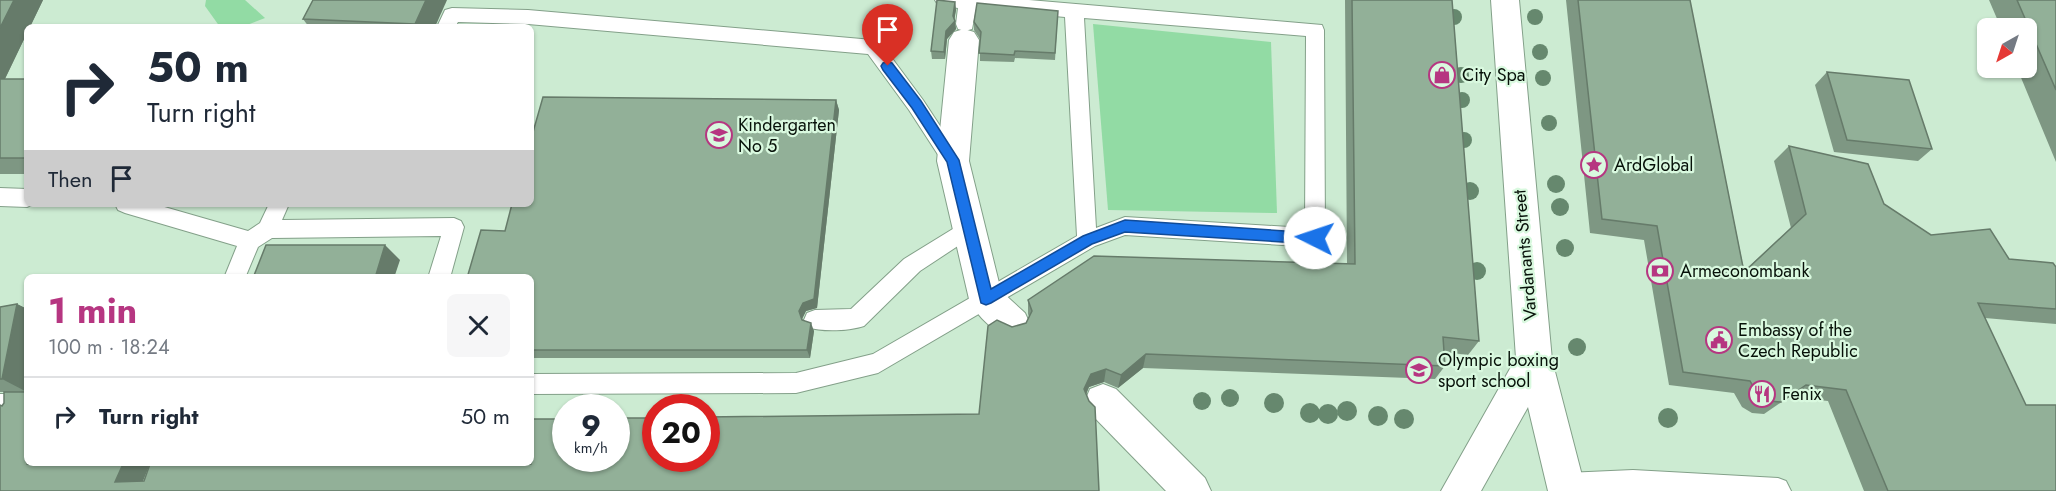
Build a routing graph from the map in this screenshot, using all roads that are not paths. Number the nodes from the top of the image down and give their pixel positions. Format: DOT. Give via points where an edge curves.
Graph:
graph roads {
  1 [pos="944,0"];
  2 [pos="1505,0"];
  3 [pos="968,1"];
  4 [pos="1074,11"];
  5 [pos="448,24"];
  6 [pos="964,32"];
  7 [pos="953,160"];
  8 [pos="0,197"];
  9 [pos="24,198"];
  10 [pos="134,207"];
  11 [pos="278,207"];
  12 [pos="969,228"];
  13 [pos="268,229"];
  14 [pos="1088,240"];
  15 [pos="250,241"];
  16 [pos="236,274"];
  17 [pos="440,274"];
  18 [pos="986,299"];
  19 [pos="815,320"];
  20 [pos="1013,324"];
  21 [pos="1534,360"];
  22 [pos="534,384"];
  23 [pos="1103,401"];
  24 [pos="0,405"];
  25 [pos="24,405"];
  26 [pos="1566,488"];
  27 [pos="1192,491"];
  28 [pos="1460,491"];
  29 [pos="1779,491"];
  1 -- 3 [label="lane"];
  2 -- 21 [label="street, Vardanants Street"];
  3 -- 4 [label="lane"];
  3 -- 6 [label="lane"];
  4 -- 14 [label="lane"];
  4 -- 14 [label="lane" via="1315,30 1315,238 1125,226"];
  5 -- 7 [label="lane" via="452,15 528,17 873,47"];
  6 -- 7 [label="street"];
  7 -- 12 [label="street"];
  8 -- 9 [label="lane"];
  10 -- 15 [label="lane"];
  11 -- 13 [label="lane"];
  12 -- 18 [label="street"];
  12 -- 19 [label="lane" via="912,265 856,319"];
  13 -- 15 [label="lane"];
  13 -- 17 [label="lane" via="454,227"];
  14 -- 18 [label="lane"];
  15 -- 16 [label="lane"];
  18 -- 20 [label="street"];
  18 -- 22 [label="lane" via="878,363 796,383"];
  21 -- 26 [label="street, Vardanants Street"];
  21 -- 28 [label="street"];
  23 -- 27 [label="street"];
  24 -- 25 [label="lane"];
  26 -- 29 [label="lane" via="1633,481"];
}
